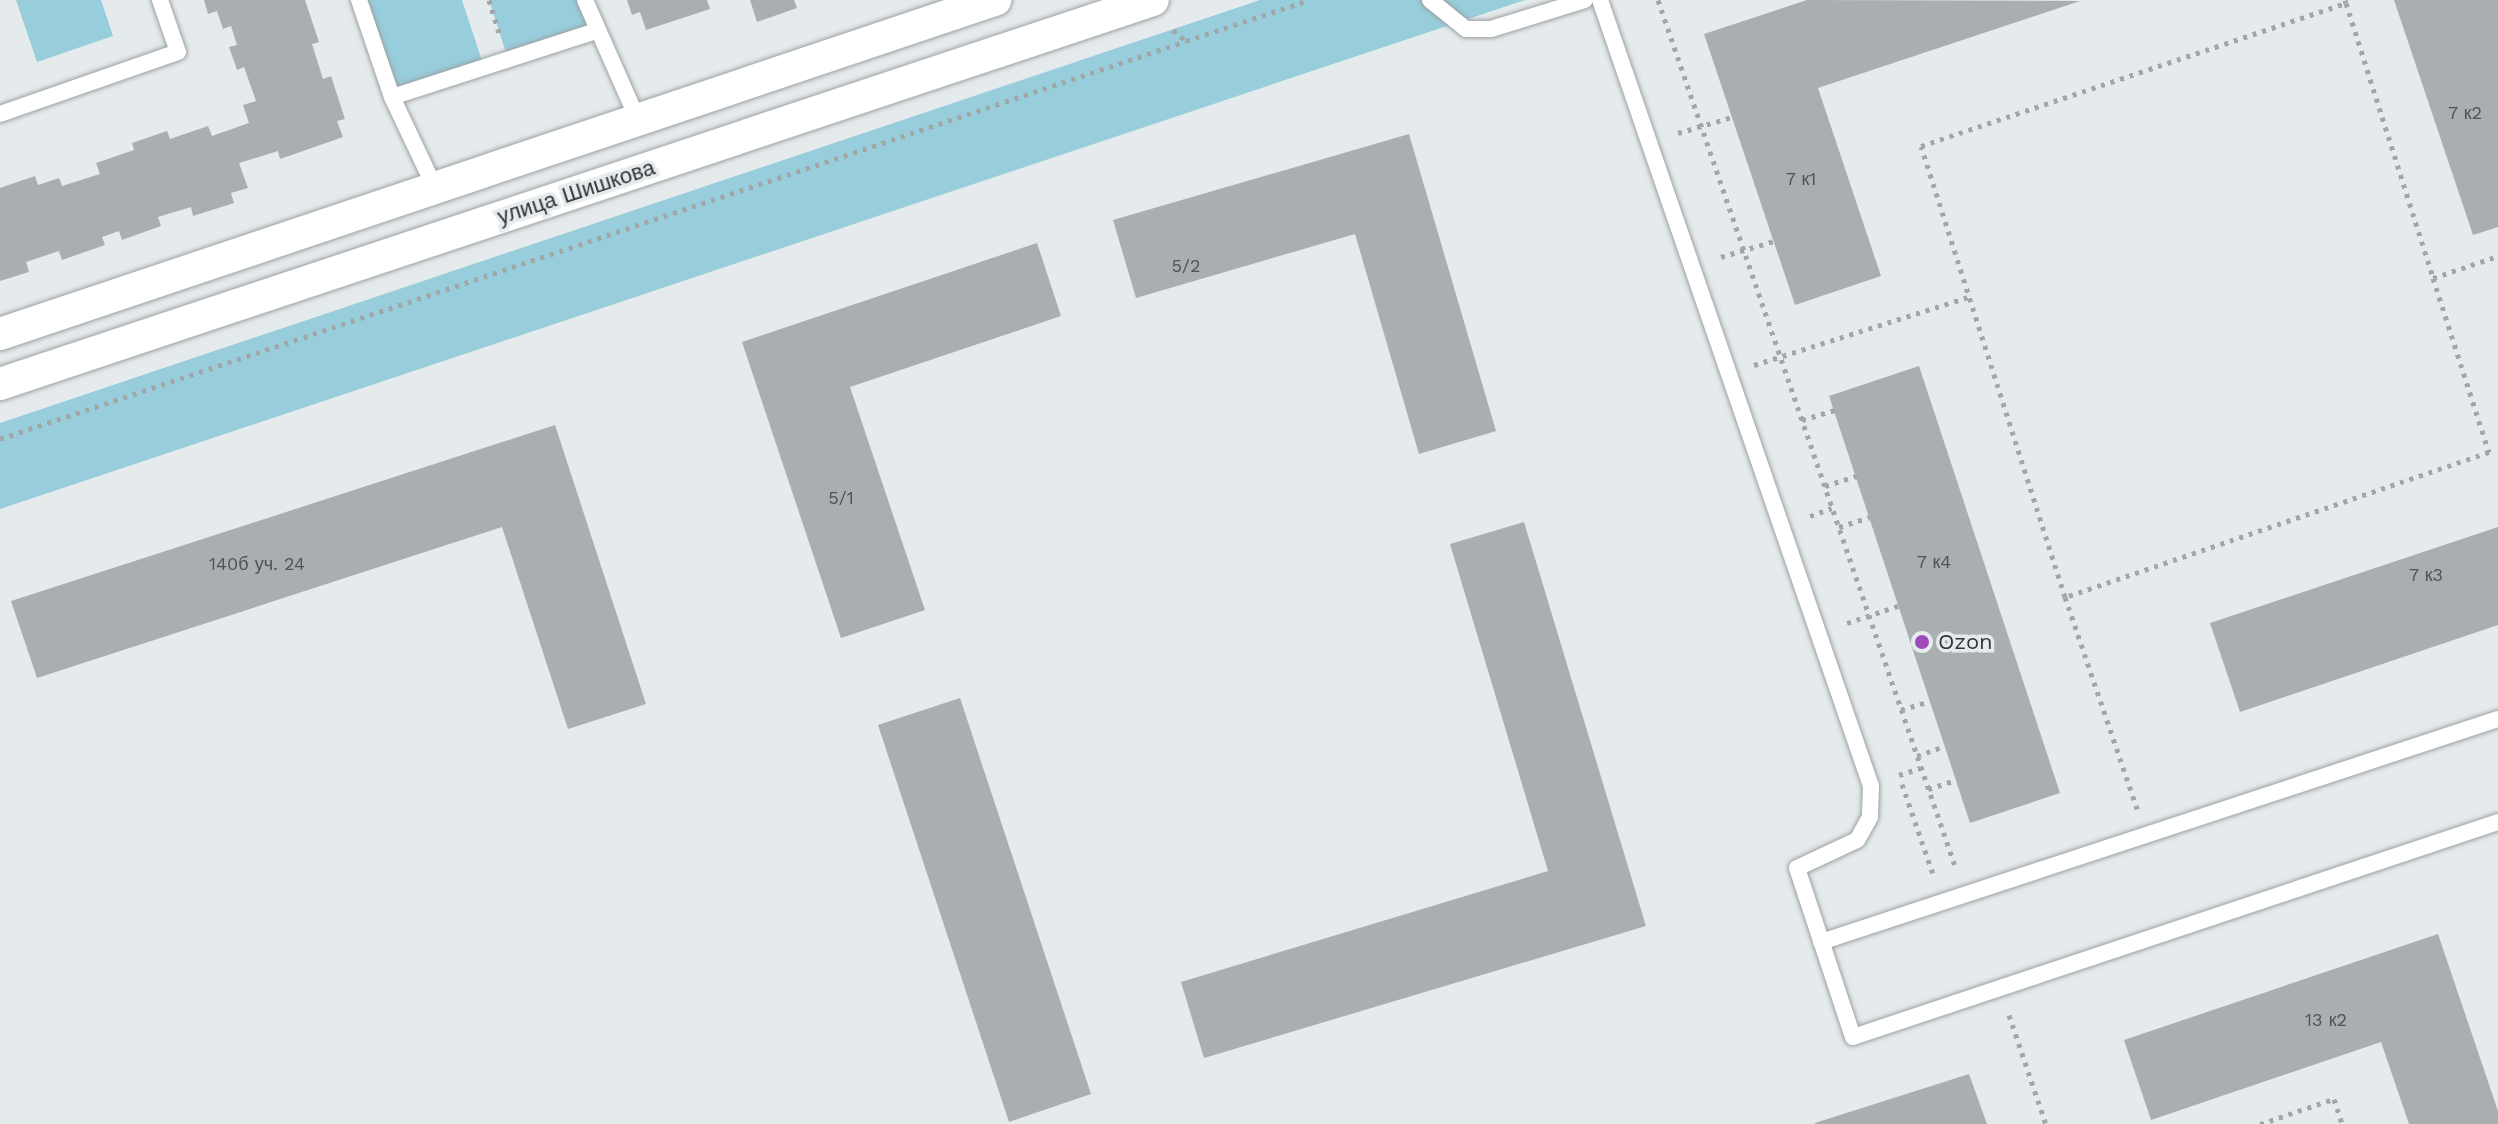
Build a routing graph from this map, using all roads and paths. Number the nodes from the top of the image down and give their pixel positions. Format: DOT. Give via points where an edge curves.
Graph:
graph roads {
  1 [pos="160,0"];
  2 [pos="359,0"];
  3 [pos="585,0"];
  4 [pos="995,0"];
  5 [pos="1309,0"];
  6 [pos="1430,0"];
  7 [pos="1585,0"];
  8 [pos="1600,0"];
  9 [pos="1658,0"];
  10 [pos="2345,1"];
  11 [pos="1146,2"];
  12 [pos="1292,2"];
  13 [pos="596,31"];
  14 [pos="1186,41"];
  15 [pos="392,97"];
  16 [pos="0,114"];
  17 [pos="1732,117"];
  18 [pos="638,120"];
  19 [pos="1701,126"];
  20 [pos="1678,133"];
  21 [pos="435,188"];
  22 [pos="1774,241"];
  23 [pos="1744,251"];
  24 [pos="2498,256"];
  25 [pos="1721,257"];
  26 [pos="2433,278"];
  27 [pos="1971,296"];
  28 [pos="0,334"];
  29 [pos="1780,357"];
  30 [pos="1728,375"];
  31 [pos="0,384"];
  32 [pos="1834,410"];
  33 [pos="1802,420"];
  34 [pos="0,439"];
  35 [pos="1856,476"];
  36 [pos="1825,486"];
  37 [pos="1832,508"];
  38 [pos="1810,516"];
  39 [pos="1869,517"];
  40 [pos="1839,527"];
  41 [pos="2065,597"];
  42 [pos="1898,606"];
  43 [pos="1869,616"];
  44 [pos="1847,623"];
  45 [pos="1930,701"];
  46 [pos="1901,710"];
  47 [pos="2498,719"];
  48 [pos="1945,746"];
  49 [pos="1917,756"];
  50 [pos="1921,768"];
  51 [pos="1899,775"];
  52 [pos="1956,780"];
  53 [pos="1928,789"];
  54 [pos="2498,822"];
  55 [pos="2147,836"];
  56 [pos="1956,870"];
  57 [pos="1821,942"];
  58 [pos="2000,988"];
  59 [pos="2046,1124"];
  60 [pos="2260,1124"];
  61 [pos="2342,1124"];
  1 -- 16 [label="lane" via="178,52"];
  2 -- 15 [label="lane"];
  3 -- 13 [label="lane"];
  4 -- 18 [label="street"];
  5 -- 12 [label="path"];
  6 -- 7 [label="lane" via="1466,29 1491,29"];
  8 -- 30 [label="lane"];
  9 -- 19 [label="path"];
  10 -- 26 [label="path"];
  10 -- 27 [label="path" via="1921,146"];
  11 -- 14 [label="path"];
  11 -- 31 [label="street, улица Шишкова"];
  12 -- 14 [label="path"];
  13 -- 15 [label="lane"];
  13 -- 18 [label="lane"];
  14 -- 34 [label="path"];
  15 -- 21 [label="lane"];
  17 -- 19 [label="path"];
  18 -- 21 [label="street"];
  19 -- 20 [label="path"];
  19 -- 23 [label="path"];
  21 -- 28 [label="street"];
  22 -- 23 [label="path"];
  23 -- 25 [label="path"];
  23 -- 29 [label="path"];
  24 -- 26 [label="path"];
  26 -- 41 [label="path" via="2489,452"];
  27 -- 29 [label="path"];
  27 -- 41 [label="path"];
  29 -- 30 [label="path"];
  29 -- 33 [label="path"];
  30 -- 57 [label="lane" via="1871,786 1870,817 1857,840 1797,868"];
  32 -- 33 [label="path"];
  33 -- 36 [label="path"];
  35 -- 36 [label="path"];
  36 -- 37 [label="path"];
  37 -- 38 [label="path"];
  37 -- 40 [label="path"];
  39 -- 40 [label="path"];
  40 -- 43 [label="path"];
  41 -- 55 [label="path"];
  42 -- 43 [label="path"];
  43 -- 44 [label="path"];
  43 -- 46 [label="path"];
  45 -- 46 [label="path"];
  46 -- 49 [label="path"];
  47 -- 55 [label="lane"];
  48 -- 49 [label="path"];
  49 -- 50 [label="path"];
  50 -- 51 [label="path"];
  50 -- 53 [label="path"];
  52 -- 53 [label="path"];
  53 -- 56 [label="path"];
  54 -- 58 [label="lane"];
  55 -- 57 [label="lane"];
  57 -- 58 [label="lane" via="1853,1037"];
  58 -- 59 [label="path"];
  60 -- 61 [label="path" via="2334,1099"];
}
